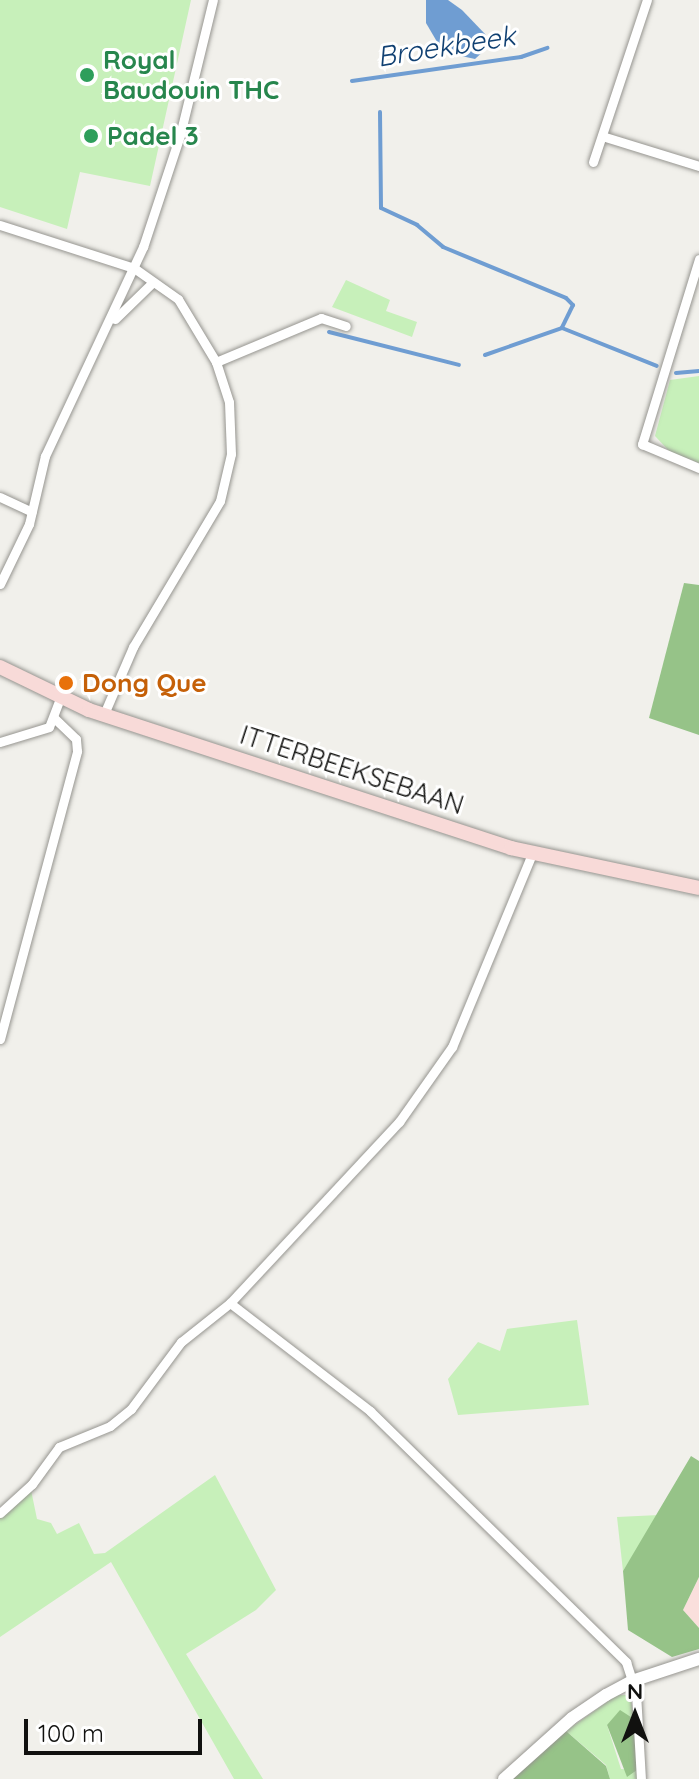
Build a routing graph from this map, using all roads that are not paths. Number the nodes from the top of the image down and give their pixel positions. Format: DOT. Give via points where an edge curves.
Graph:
graph roads {
  1 [pos="213,0"];
  2 [pos="647,0"];
  3 [pos="602,136"];
  4 [pos="593,162"];
  5 [pos="699,166"];
  6 [pos="0,225"];
  7 [pos="699,259"];
  8 [pos="134,268"];
  9 [pos="153,282"];
  10 [pos="109,324"];
  11 [pos="346,326"];
  12 [pos="216,362"];
  13 [pos="699,468"];
  14 [pos="0,497"];
  15 [pos="32,512"];
  16 [pos="0,584"];
  17 [pos="0,667"];
  18 [pos="60,699"];
  19 [pos="104,714"];
  20 [pos="54,718"];
  21 [pos="0,742"];
  22 [pos="532,854"];
  23 [pos="699,888"];
  24 [pos="0,1039"];
  25 [pos="230,1303"];
  26 [pos="0,1513"];
  27 [pos="699,1659"];
  28 [pos="632,1681"];
  29 [pos="504,1779"];
  30 [pos="641,1779"];
  1 -- 8 [label="street" via="180,135"];
  2 -- 3 [label="street"];
  3 -- 4 [label="street"];
  3 -- 5 [label="street"];
  6 -- 8 [label="street"];
  7 -- 13 [label="street" via="642,444"];
  8 -- 9 [label="street"];
  8 -- 10 [label="street"];
  9 -- 10 [label="street"];
  9 -- 12 [label="street" via="178,299"];
  10 -- 15 [label="street" via="45,456"];
  11 -- 12 [label="street" via="321,318"];
  12 -- 19 [label="street" via="230,413 225,487 133,647"];
  14 -- 15 [label="street"];
  15 -- 16 [label="street"];
  17 -- 18 [label="main road, ITTERBEEKSEBAAN"];
  18 -- 19 [label="main road, ITTERBEEKSEBAAN"];
  18 -- 20 [label="street"];
  19 -- 22 [label="main road, ITTERBEEKSEBAAN"];
  20 -- 21 [label="street" via="49,727"];
  20 -- 24 [label="street" via="76,739 77,751"];
  22 -- 23 [label="main road, ITTERBEEKSEBAAN"];
  22 -- 25 [label="street" via="452,1047 407,1111"];
  25 -- 26 [label="street" via="181,1342 131,1409 101,1431 59,1447 32,1484"];
  25 -- 28 [label="street" via="370,1411 626,1662"];
  27 -- 28 [label="street"];
  28 -- 29 [label="street" via="572,1718"];
  28 -- 30 [label="street"];
}
